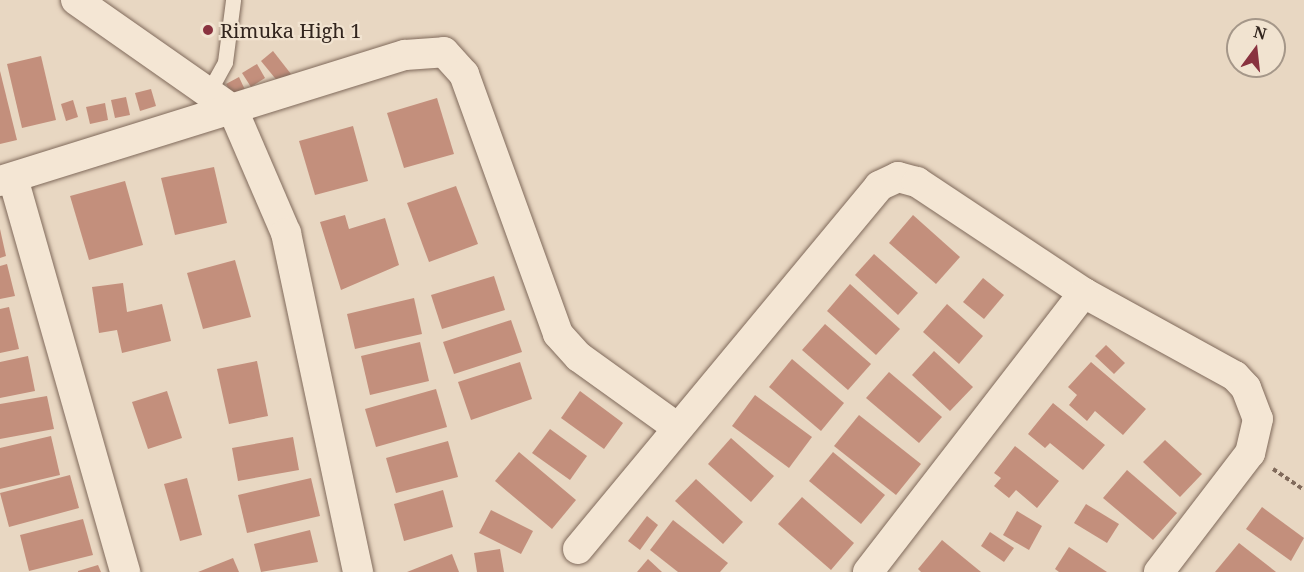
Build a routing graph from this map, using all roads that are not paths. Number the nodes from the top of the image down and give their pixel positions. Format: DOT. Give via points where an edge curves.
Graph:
graph roads {
  1 [pos="76,0"];
  2 [pos="233,0"];
  3 [pos="208,93"];
  4 [pos="233,110"];
  5 [pos="6,180"];
  6 [pos="1084,293"];
  7 [pos="675,426"];
  8 [pos="578,549"];
  9 [pos="125,572"];
  10 [pos="358,572"];
  11 [pos="868,572"];
  12 [pos="1159,572"];
  1 -- 3 [label="street"];
  2 -- 3 [label="lane" via="225,62"];
  3 -- 4 [label="street"];
  4 -- 5 [label="street"];
  4 -- 7 [label="street" via="425,50 444,52 458,62 558,334 579,357"];
  4 -- 10 [label="street" via="286,233"];
  5 -- 9 [label="street"];
  6 -- 7 [label="street" via="917,182 888,180"];
  6 -- 11 [label="street"];
  6 -- 12 [label="street" via="1235,376 1255,402 1258,435 1250,453"];
  7 -- 8 [label="street"];
}
